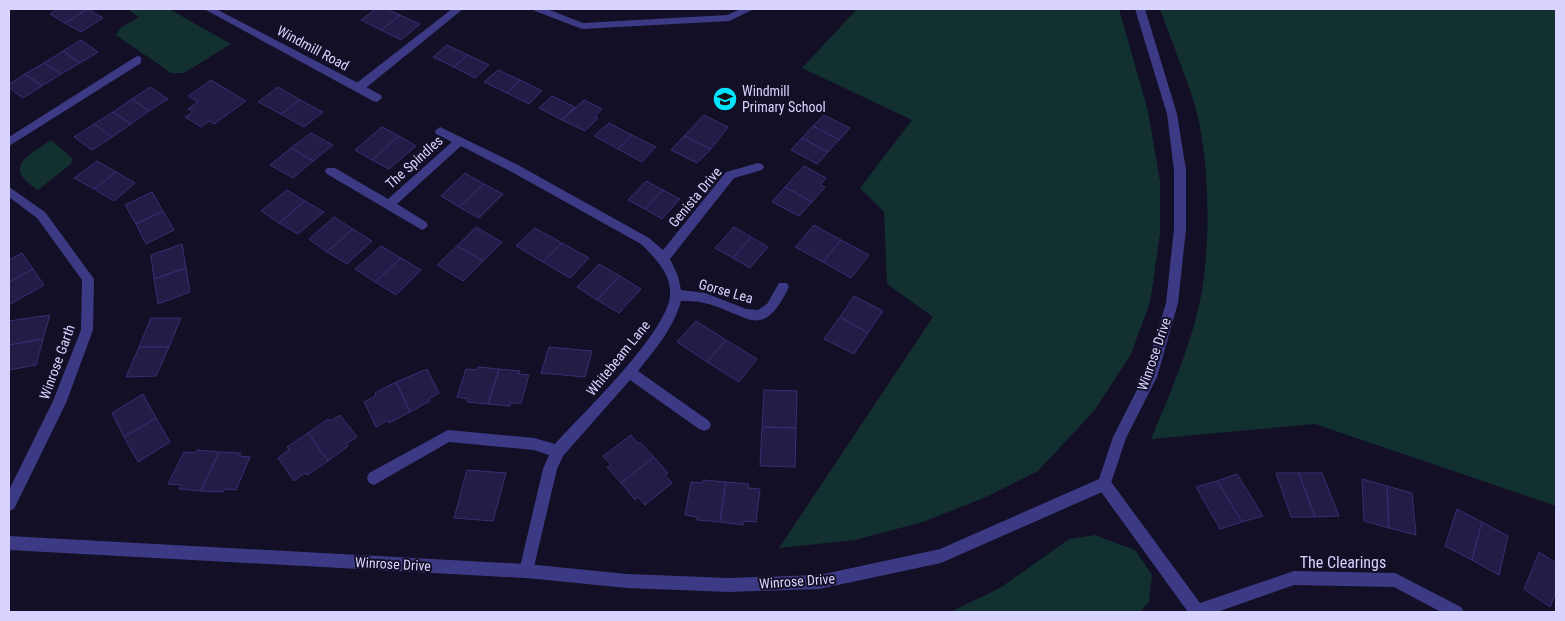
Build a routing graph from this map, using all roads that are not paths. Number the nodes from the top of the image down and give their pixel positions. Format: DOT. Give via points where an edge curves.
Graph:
graph roads {
  1 [pos="209,9"];
  2 [pos="458,9"];
  3 [pos="538,9"];
  4 [pos="749,9"];
  5 [pos="1140,9"];
  6 [pos="137,60"];
  7 [pos="358,88"];
  8 [pos="377,98"];
  9 [pos="440,131"];
  10 [pos="460,141"];
  11 [pos="9,142"];
  12 [pos="758,167"];
  13 [pos="330,171"];
  14 [pos="9,191"];
  15 [pos="389,205"];
  16 [pos="422,225"];
  17 [pos="664,258"];
  18 [pos="783,287"];
  19 [pos="676,295"];
  20 [pos="629,372"];
  21 [pos="704,425"];
  22 [pos="558,451"];
  23 [pos="374,478"];
  24 [pos="1104,484"];
  25 [pos="9,504"];
  26 [pos="9,543"];
  27 [pos="526,571"];
  28 [pos="1197,612"];
  29 [pos="1456,612"];
  1 -- 7 [label="street, Windmill Road"];
  2 -- 7 [label="street"];
  3 -- 4 [label="street" via="582,26 729,18"];
  5 -- 24 [label="street, Winrose Drive" via="1172,114 1180,170 1180,229 1172,303 1150,376 1120,437"];
  6 -- 11 [label="street"];
  7 -- 8 [label="street, Windmill Road"];
  9 -- 10 [label="street"];
  10 -- 15 [label="street, The Spindles"];
  10 -- 17 [label="street" via="645,242"];
  12 -- 17 [label="street, Genista Drive" via="730,175"];
  13 -- 15 [label="street, The Spindles"];
  14 -- 25 [label="street, Winrose Garth" via="40,215 88,279 87,330 60,403"];
  15 -- 16 [label="street, The Spindles"];
  17 -- 19 [label="street"];
  18 -- 19 [label="street, Gorse Lea" via="771,308 760,315 746,314 705,298"];
  19 -- 20 [label="street, Whitebeam Lane" via="660,334"];
  20 -- 21 [label="street"];
  20 -- 22 [label="street, Whitebeam Lane"];
  22 -- 23 [label="street" via="534,444 448,436"];
  22 -- 27 [label="street, Whitebeam Lane" via="550,469"];
  24 -- 27 [label="street, Winrose Drive" via="940,556 819,582 729,586 626,581"];
  24 -- 28 [label="street, The Clearings"];
  26 -- 27 [label="street, Winrose Drive"];
  28 -- 29 [label="street, The Clearings" via="1294,578 1395,580"];
}
